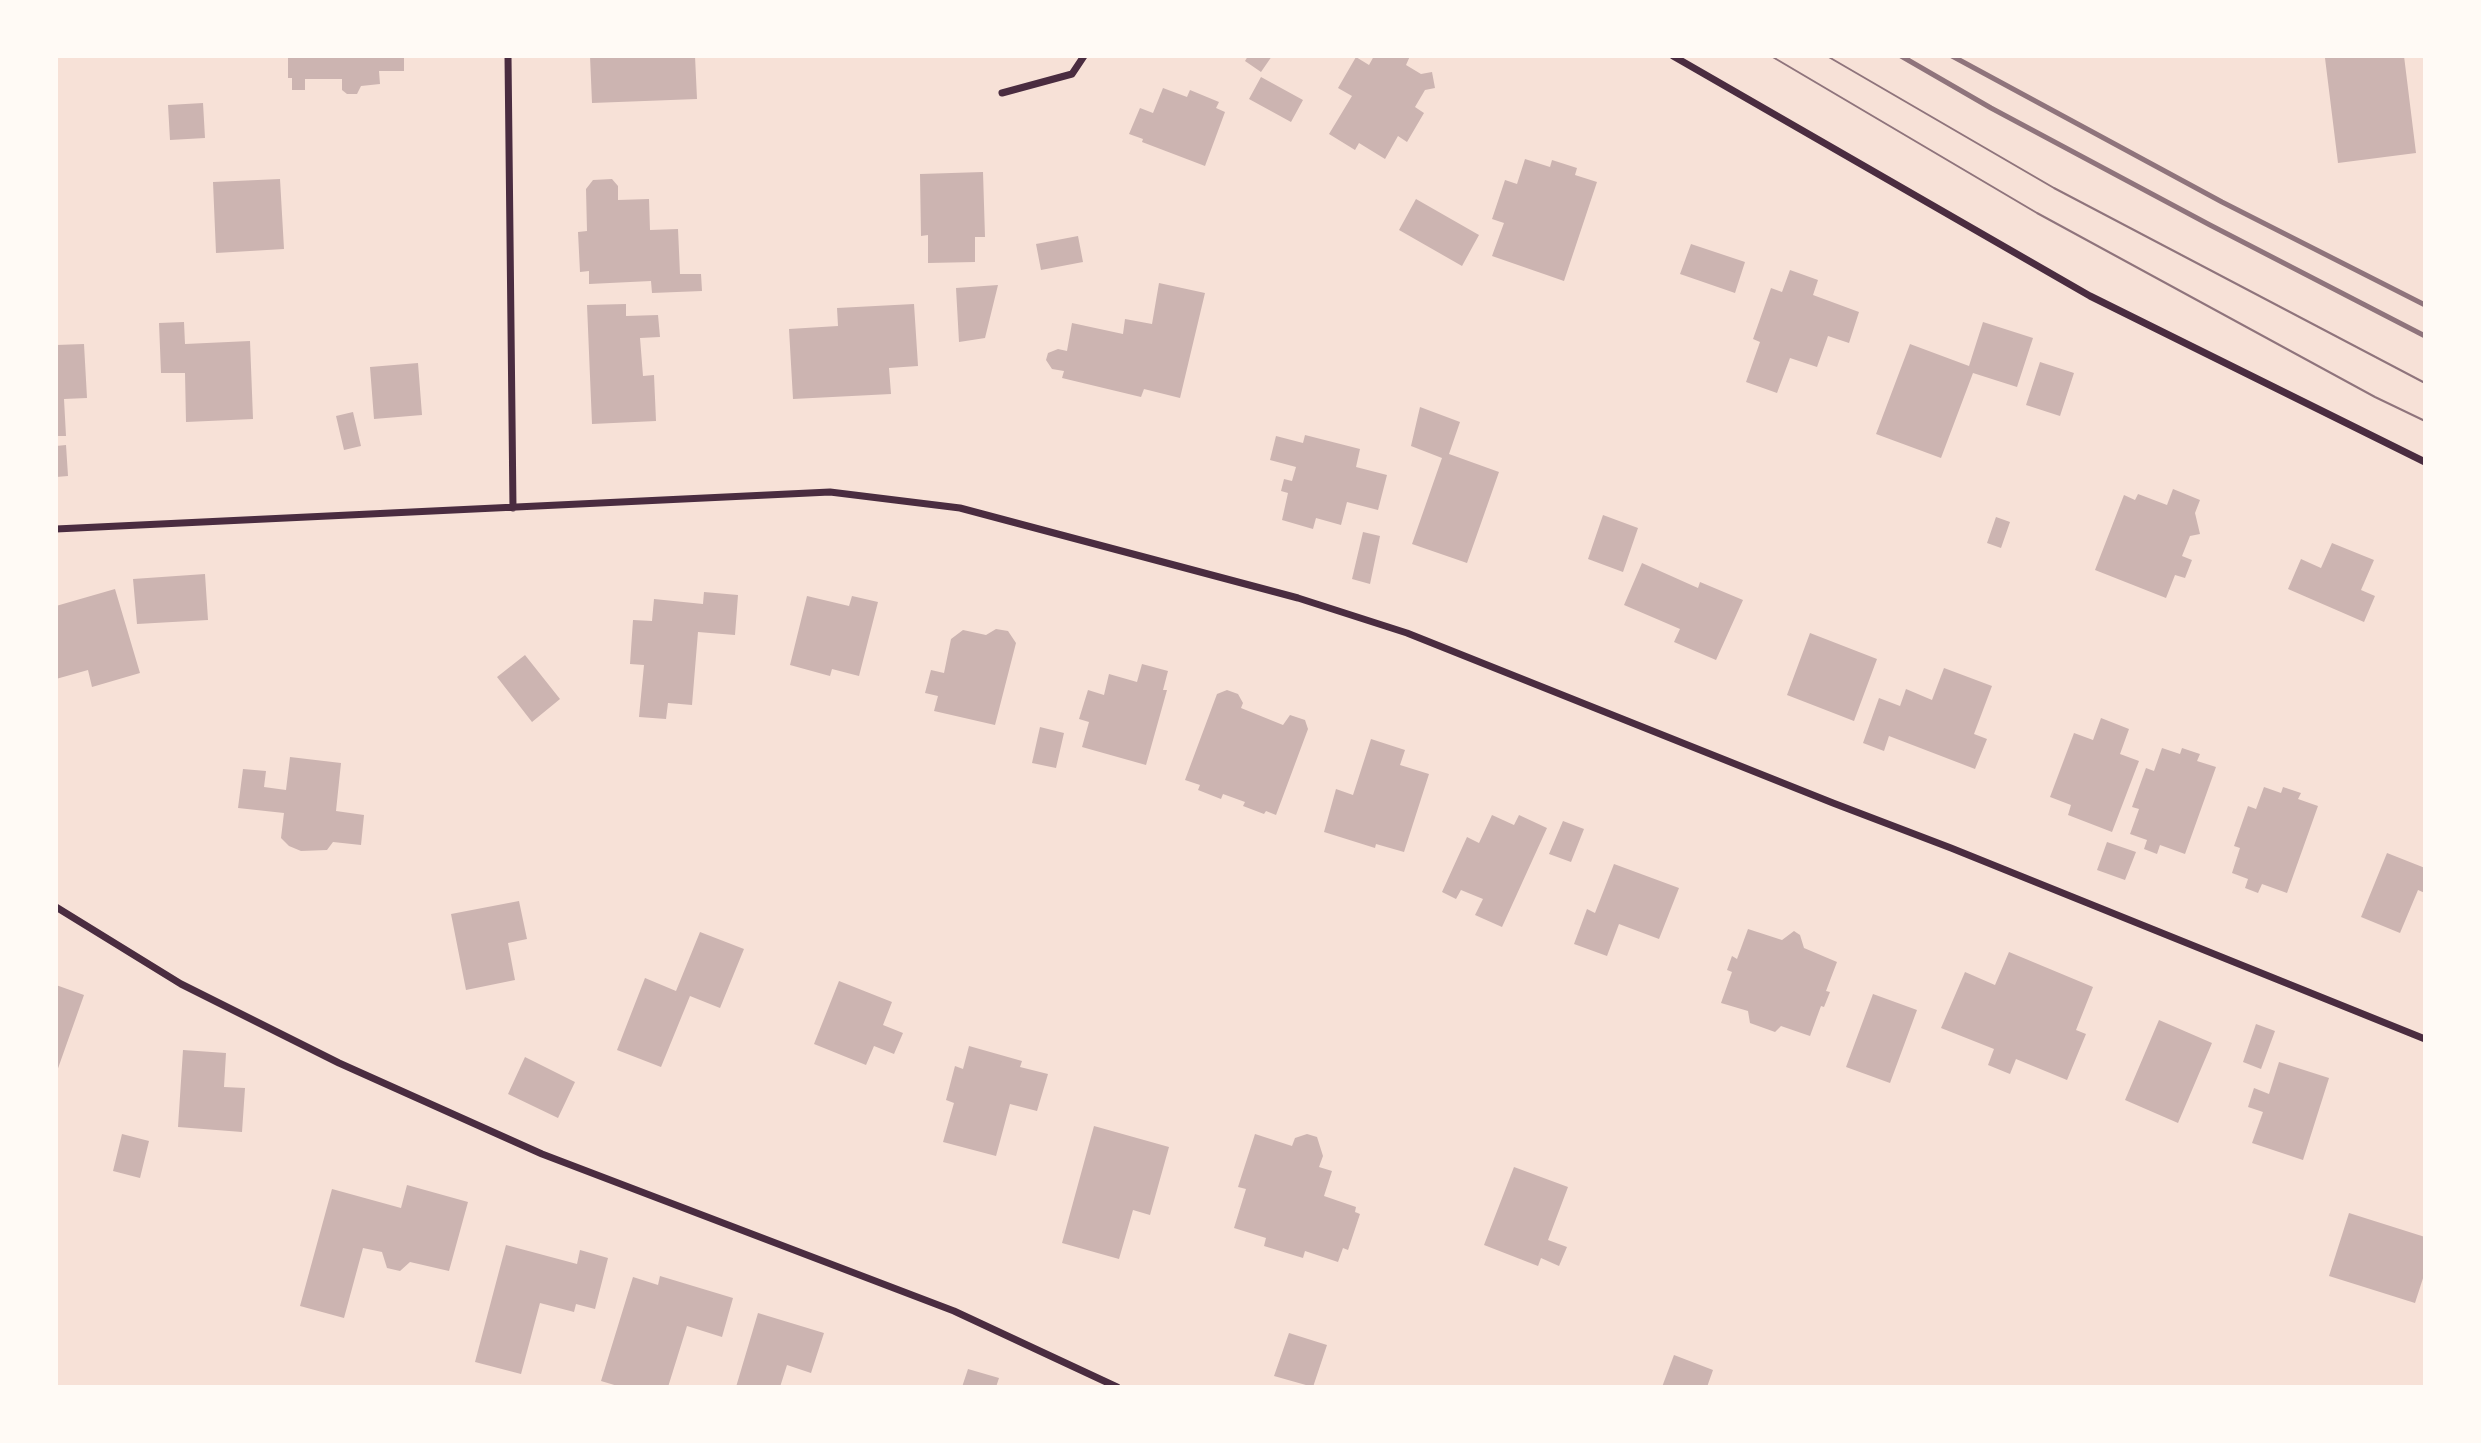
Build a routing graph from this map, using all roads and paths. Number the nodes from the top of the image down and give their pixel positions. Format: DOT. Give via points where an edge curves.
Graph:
graph roads {
  1 [pos="508,56"];
  2 [pos="1084,56"];
  3 [pos="1673,56"];
  4 [pos="1002,93"];
  5 [pos="2425,462"];
  6 [pos="513,508"];
  7 [pos="56,529"];
  8 [pos="56,907"];
  9 [pos="2425,1039"];
  10 [pos="1117,1387"];
  1 -- 6 [label="street"];
  2 -- 4 [label="street" via="1072,74"];
  3 -- 5 [label="street" via="2090,296"];
  6 -- 7 [label="street"];
  6 -- 9 [label="street" via="830,492 960,508 1298,598 1407,633"];
  8 -- 10 [label="street" via="181,984 339,1063 542,1154 954,1311"];
}
